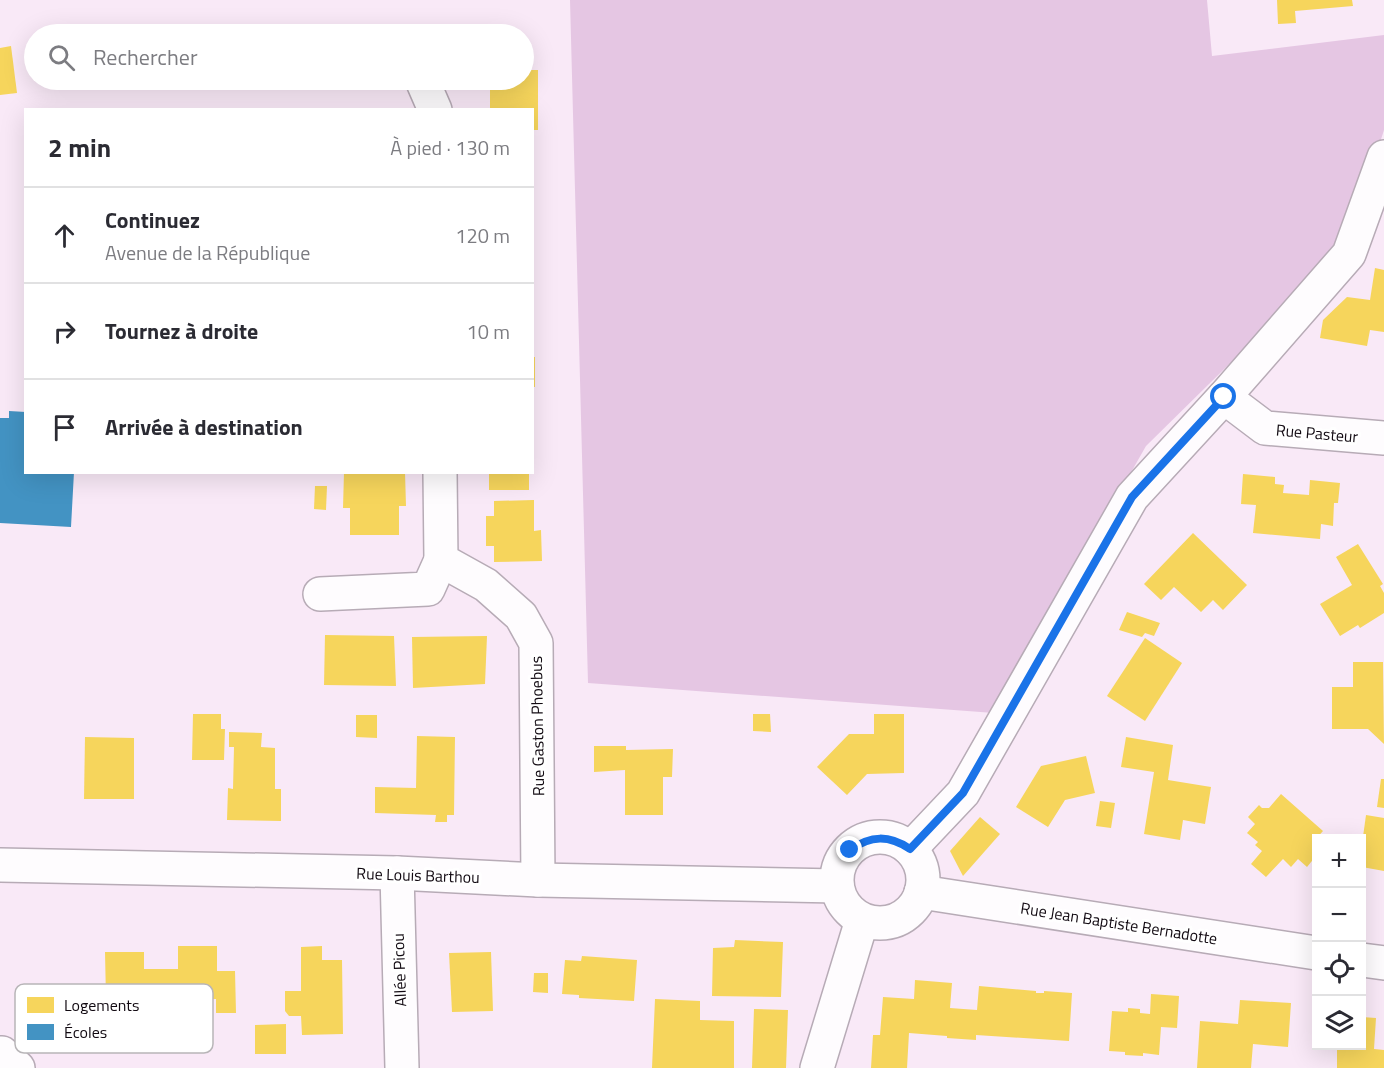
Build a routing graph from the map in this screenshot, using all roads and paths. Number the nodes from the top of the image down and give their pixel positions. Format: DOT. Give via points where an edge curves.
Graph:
graph roads {
  1 [pos="426,90"];
  2 [pos="434,108"];
  3 [pos="1384,156"];
  4 [pos="1224,397"];
  5 [pos="1384,438"];
  6 [pos="440,474"];
  7 [pos="441,560"];
  8 [pos="320,594"];
  9 [pos="910,849"];
  10 [pos="0,865"];
  11 [pos="397,873"];
  12 [pos="538,880"];
  13 [pos="837,886"];
  14 [pos="921,892"];
  15 [pos="862,920"];
  16 [pos="1312,952"];
  17 [pos="1366,961"];
  18 [pos="1384,963"];
  19 [pos="402,1068"];
  20 [pos="817,1068"];
  1 -- 2 [label="street"];
  3 -- 4 [label="street" via="1349,254"];
  4 -- 5 [label="street, Rue Pasteur" via="1264,428"];
  4 -- 9 [label="street" via="1132,497 963,793"];
  6 -- 7 [label="street"];
  7 -- 8 [label="street" via="429,589"];
  7 -- 12 [label="street, Rue Gaston Phoebus" via="486,585 521,616 536,643"];
  9 -- 13 [label="street" via="886,838 860,842 842,860"];
  9 -- 14 [label="street" via="921,869"];
  10 -- 11 [label="street, Rue Louis Barthou"];
  11 -- 12 [label="street, Rue Louis Barthou"];
  11 -- 19 [label="street, Allée Picou"];
  12 -- 13 [label="street, Rue Louis Barthou"];
  13 -- 15 [label="street" via="841,900"];
  14 -- 15 [label="street" via="915,906 904,916 891,922"];
  14 -- 16 [label="street, Rue Jean Baptiste Bernadotte"];
  15 -- 20 [label="street"];
  17 -- 18 [label="street"];
}
